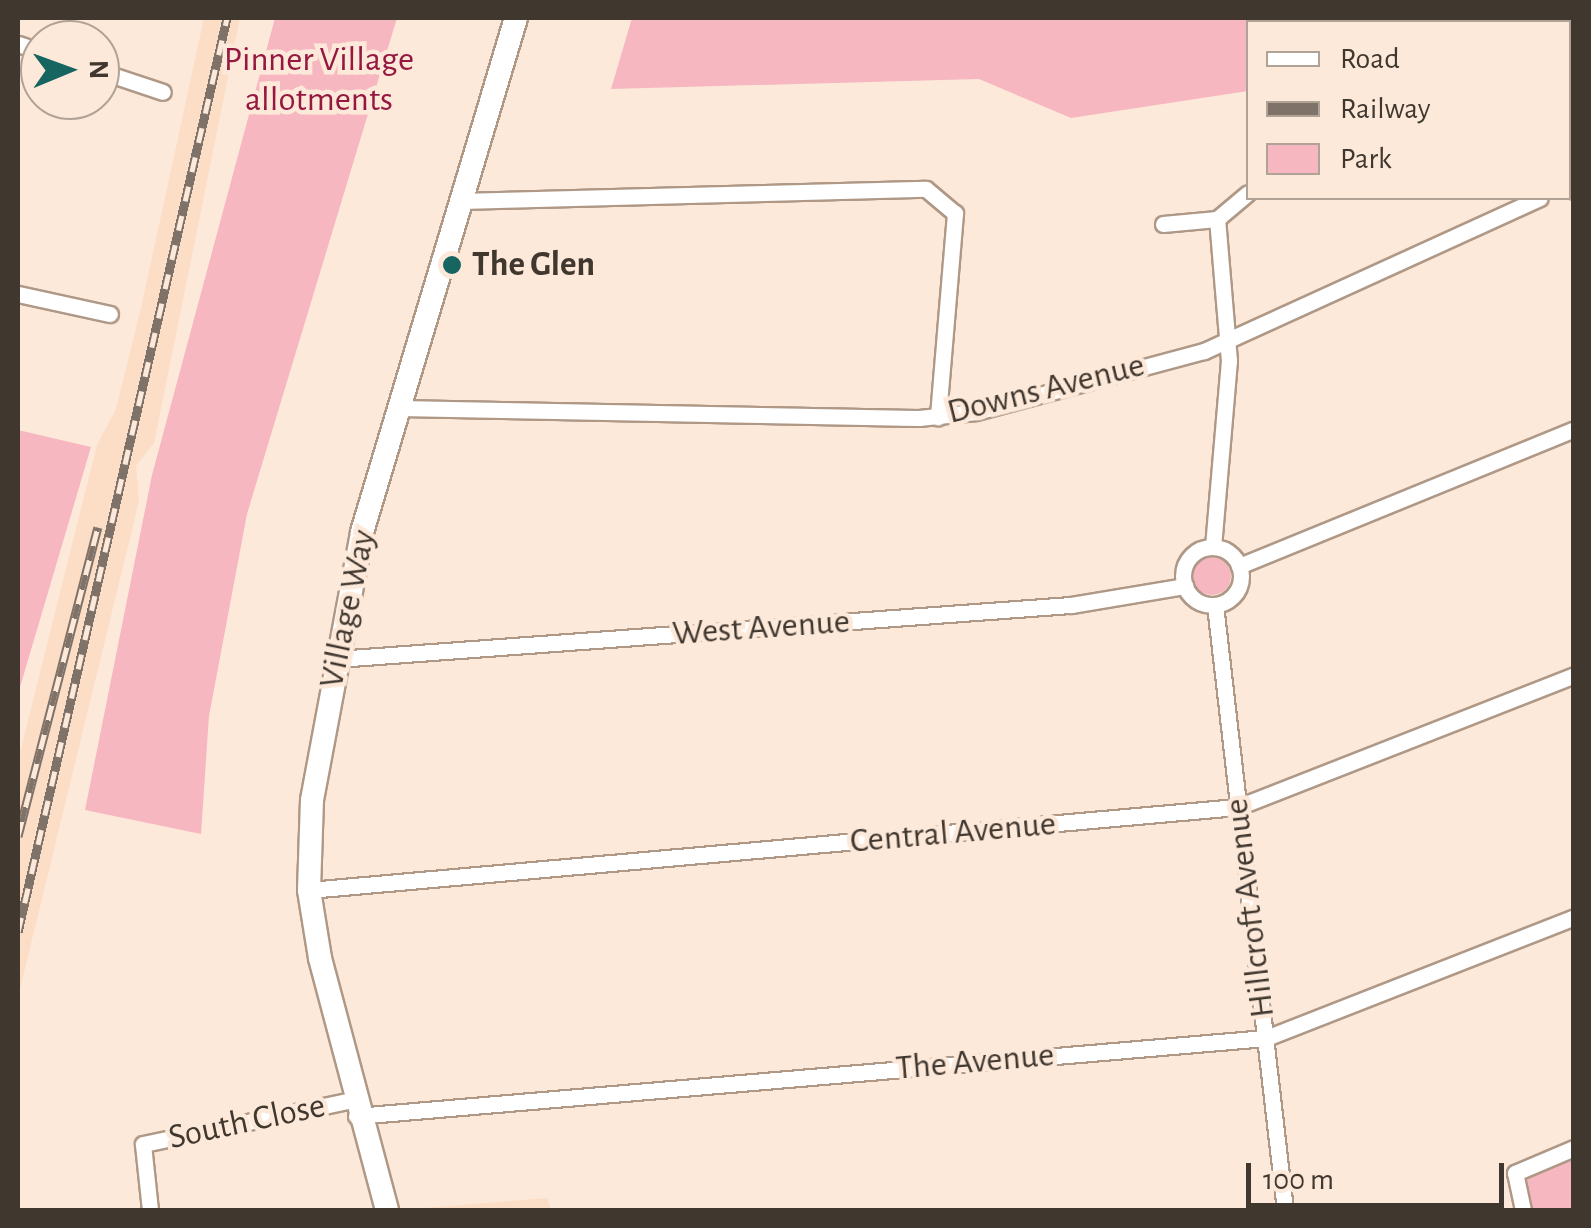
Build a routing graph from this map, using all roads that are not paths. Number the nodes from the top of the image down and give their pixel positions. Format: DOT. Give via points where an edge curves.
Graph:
graph roads {
  1 [pos="516,18"];
  2 [pos="120,78"];
  3 [pos="163,92"];
  4 [pos="1246,195"];
  5 [pos="1536,200"];
  6 [pos="460,201"];
  7 [pos="1217,219"];
  8 [pos="1164,224"];
  9 [pos="18,294"];
  10 [pos="110,314"];
  11 [pos="1228,341"];
  12 [pos="399,408"];
  13 [pos="938,417"];
  14 [pos="1574,429"];
  15 [pos="1213,548"];
  16 [pos="1239,566"];
  17 [pos="1185,586"];
  18 [pos="1215,605"];
  19 [pos="336,659"];
  20 [pos="1574,676"];
  21 [pos="1238,807"];
  22 [pos="310,890"];
  23 [pos="1574,918"];
  24 [pos="1266,1038"];
  25 [pos="354,1108"];
  26 [pos="1574,1148"];
  27 [pos="150,1210"];
  28 [pos="386,1210"];
  29 [pos="1284,1210"];
  30 [pos="1523,1210"];
  1 -- 6 [label="street, Village Way"];
  2 -- 3 [label="street"];
  4 -- 7 [label="street"];
  5 -- 11 [label="street, Downs Avenue"];
  6 -- 12 [label="street, Village Way"];
  6 -- 13 [label="street" via="926,189 956,213"];
  7 -- 8 [label="street"];
  7 -- 11 [label="street"];
  9 -- 10 [label="street"];
  11 -- 13 [label="street, Downs Avenue"];
  11 -- 15 [label="street"];
  12 -- 13 [label="street, Downs Avenue"];
  12 -- 19 [label="street, Village Way"];
  14 -- 16 [label="street"];
  15 -- 16 [label="street"];
  15 -- 17 [label="street" via="1189,560"];
  16 -- 18 [label="street" via="1237,592"];
  17 -- 18 [label="street" via="1197,601"];
  17 -- 19 [label="street, West Avenue" via="1071,605"];
  18 -- 21 [label="street, Hillcroft Avenue"];
  19 -- 22 [label="street, Village Way" via="312,800"];
  20 -- 21 [label="street, Central Avenue"];
  21 -- 22 [label="street, Central Avenue"];
  21 -- 24 [label="street, Hillcroft Avenue"];
  22 -- 25 [label="street, Village Way"];
  23 -- 24 [label="street, The Avenue"];
  24 -- 25 [label="street, The Avenue"];
  24 -- 29 [label="street, Hillcroft Avenue"];
  25 -- 27 [label="street, South Close" via="141,1136"];
  25 -- 28 [label="street, Village Way"];
  26 -- 30 [label="street" via="1516,1173"];
}
